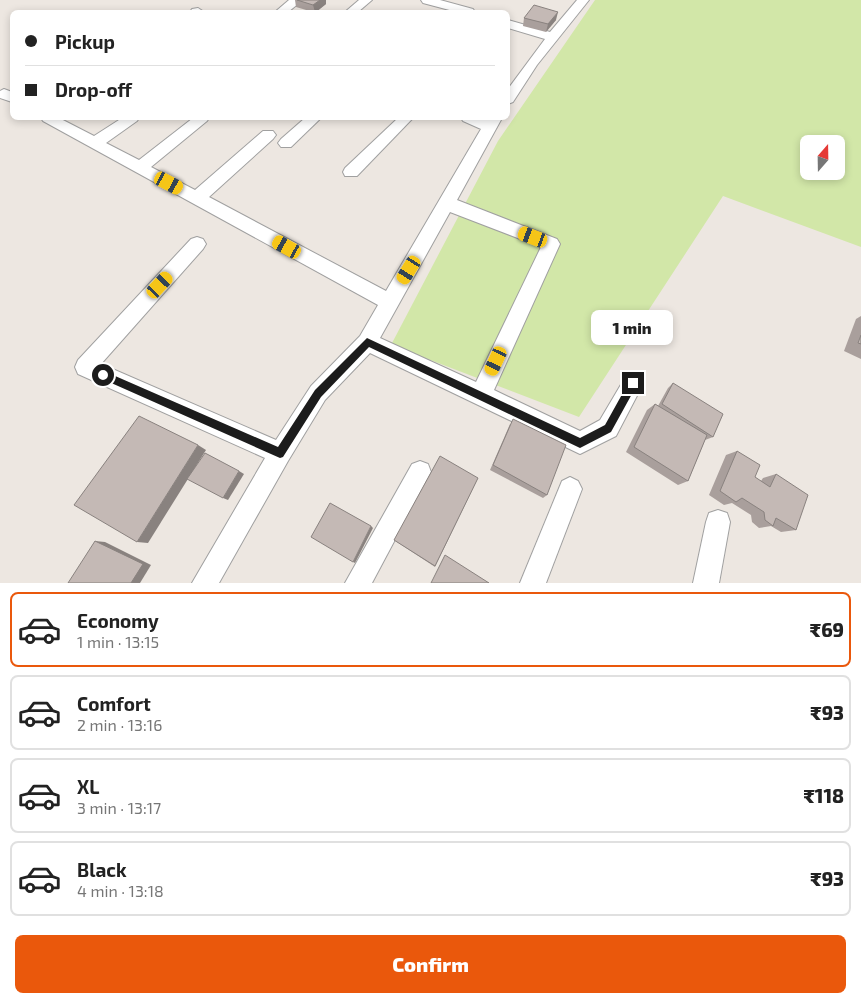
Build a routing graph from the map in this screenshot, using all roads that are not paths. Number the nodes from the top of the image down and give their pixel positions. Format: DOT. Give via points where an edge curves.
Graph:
graph roads {
  1 [pos="297,0"];
  2 [pos="366,0"];
  3 [pos="583,0"];
  4 [pos="432,1"];
  5 [pos="284,10"];
  6 [pos="354,10"];
  7 [pos="462,10"];
  8 [pos="510,25"];
  9 [pos="553,37"];
  10 [pos="510,96"];
  11 [pos="52,120"];
  12 [pos="129,120"];
  13 [pos="199,120"];
  14 [pos="312,120"];
  15 [pos="404,120"];
  16 [pos="492,122"];
  17 [pos="268,134"];
  18 [pos="95,143"];
  19 [pos="286,143"];
  20 [pos="140,167"];
  21 [pos="351,172"];
  22 [pos="197,198"];
  23 [pos="446,203"];
  24 [pos="198,244"];
  25 [pos="389,302"];
  26 [pos="367,342"];
  27 [pos="633,383"];
  28 [pos="481,395"];
  29 [pos="280,453"];
  30 [pos="420,472"];
  31 [pos="570,489"];
  32 [pos="718,522"];
  33 [pos="204,583"];
  34 [pos="358,583"];
  35 [pos="533,583"];
  36 [pos="706,583"];
  1 -- 5 [label="street"];
  2 -- 6 [label="street"];
  3 -- 9 [label="street"];
  4 -- 7 [label="street"];
  8 -- 9 [label="street"];
  9 -- 10 [label="street"];
  11 -- 18 [label="street"];
  12 -- 18 [label="street"];
  13 -- 20 [label="street"];
  14 -- 19 [label="street"];
  15 -- 21 [label="street"];
  16 -- 23 [label="street"];
  17 -- 22 [label="street"];
  18 -- 20 [label="street"];
  20 -- 22 [label="street"];
  22 -- 25 [label="street"];
  23 -- 25 [label="street"];
  23 -- 28 [label="street" via="551,244"];
  24 -- 29 [label="street" via="85,367"];
  25 -- 26 [label="street"];
  26 -- 28 [label="street"];
  26 -- 29 [label="street" via="318,394"];
  27 -- 28 [label="street" via="608,428 580,443"];
  29 -- 33 [label="street"];
  30 -- 34 [label="street"];
  31 -- 35 [label="street"];
  32 -- 36 [label="street"];
}
